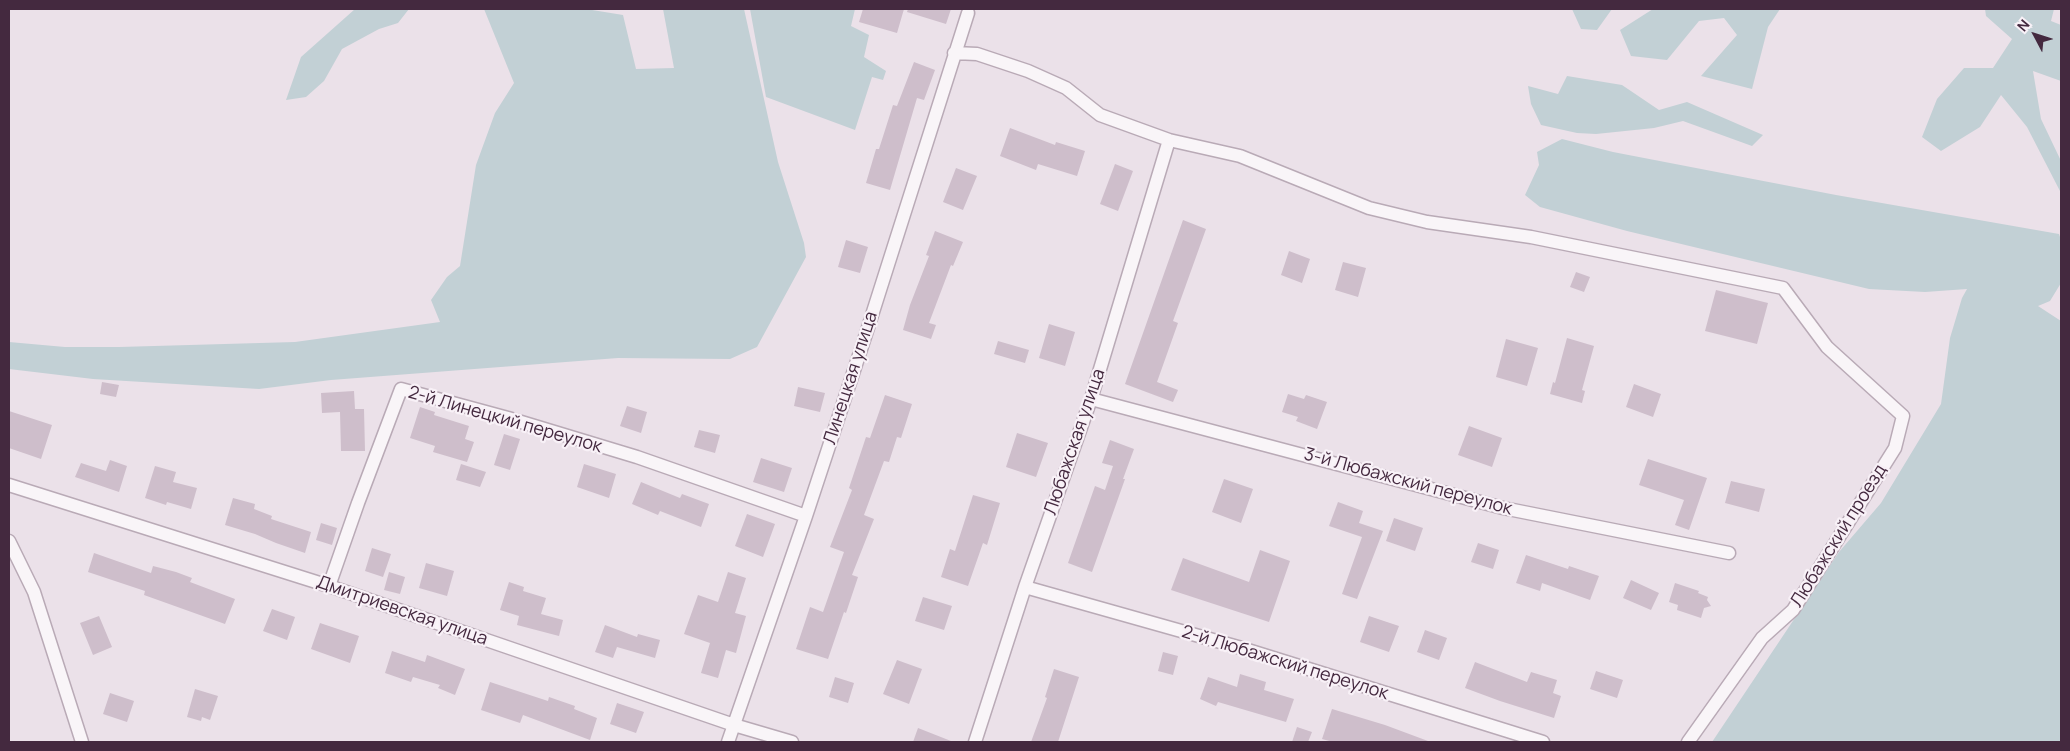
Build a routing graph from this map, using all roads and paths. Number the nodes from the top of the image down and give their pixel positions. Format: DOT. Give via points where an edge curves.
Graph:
graph roads {
  1 [pos="968,13"];
  2 [pos="954,53"];
  3 [pos="1169,140"];
  4 [pos="1091,398"];
  5 [pos="9,485"];
  6 [pos="806,516"];
  7 [pos="9,541"];
  8 [pos="1729,553"];
  9 [pos="329,586"];
  10 [pos="1025,587"];
  11 [pos="734,725"];
  12 [pos="82,742"];
  13 [pos="728,742"];
  14 [pos="792,742"];
  15 [pos="975,742"];
  16 [pos="1543,742"];
  17 [pos="1688,742"];
  1 -- 2 [label="street, Линецкая улица"];
  2 -- 3 [label="street" via="977,54 1028,71 1066,88 1100,115"];
  2 -- 6 [label="street, Линецкая улица"];
  3 -- 4 [label="street, Любажская улица"];
  3 -- 17 [label="street, Любажский проезд" via="1240,156 1369,208 1427,222 1531,237 1783,288 1827,347 1903,416 1894,448 1793,610 1762,638"];
  4 -- 8 [label="street, 3-й Любажский переулок" via="1503,508"];
  4 -- 10 [label="street, Любажская улица"];
  5 -- 9 [label="street, Дмитриевская улица"];
  6 -- 9 [label="street, 2-й Линецкий переулок" via="637,457 401,389"];
  6 -- 11 [label="street, Линецкая улица"];
  7 -- 12 [label="street" via="34,592"];
  9 -- 11 [label="street, Дмитриевская улица"];
  10 -- 15 [label="street, Любажская улица"];
  10 -- 16 [label="street, 2-й Любажский переулок" via="1238,647"];
  11 -- 13 [label="street, Линецкая улица"];
  11 -- 14 [label="street, Дмитриевская улица"];
}
